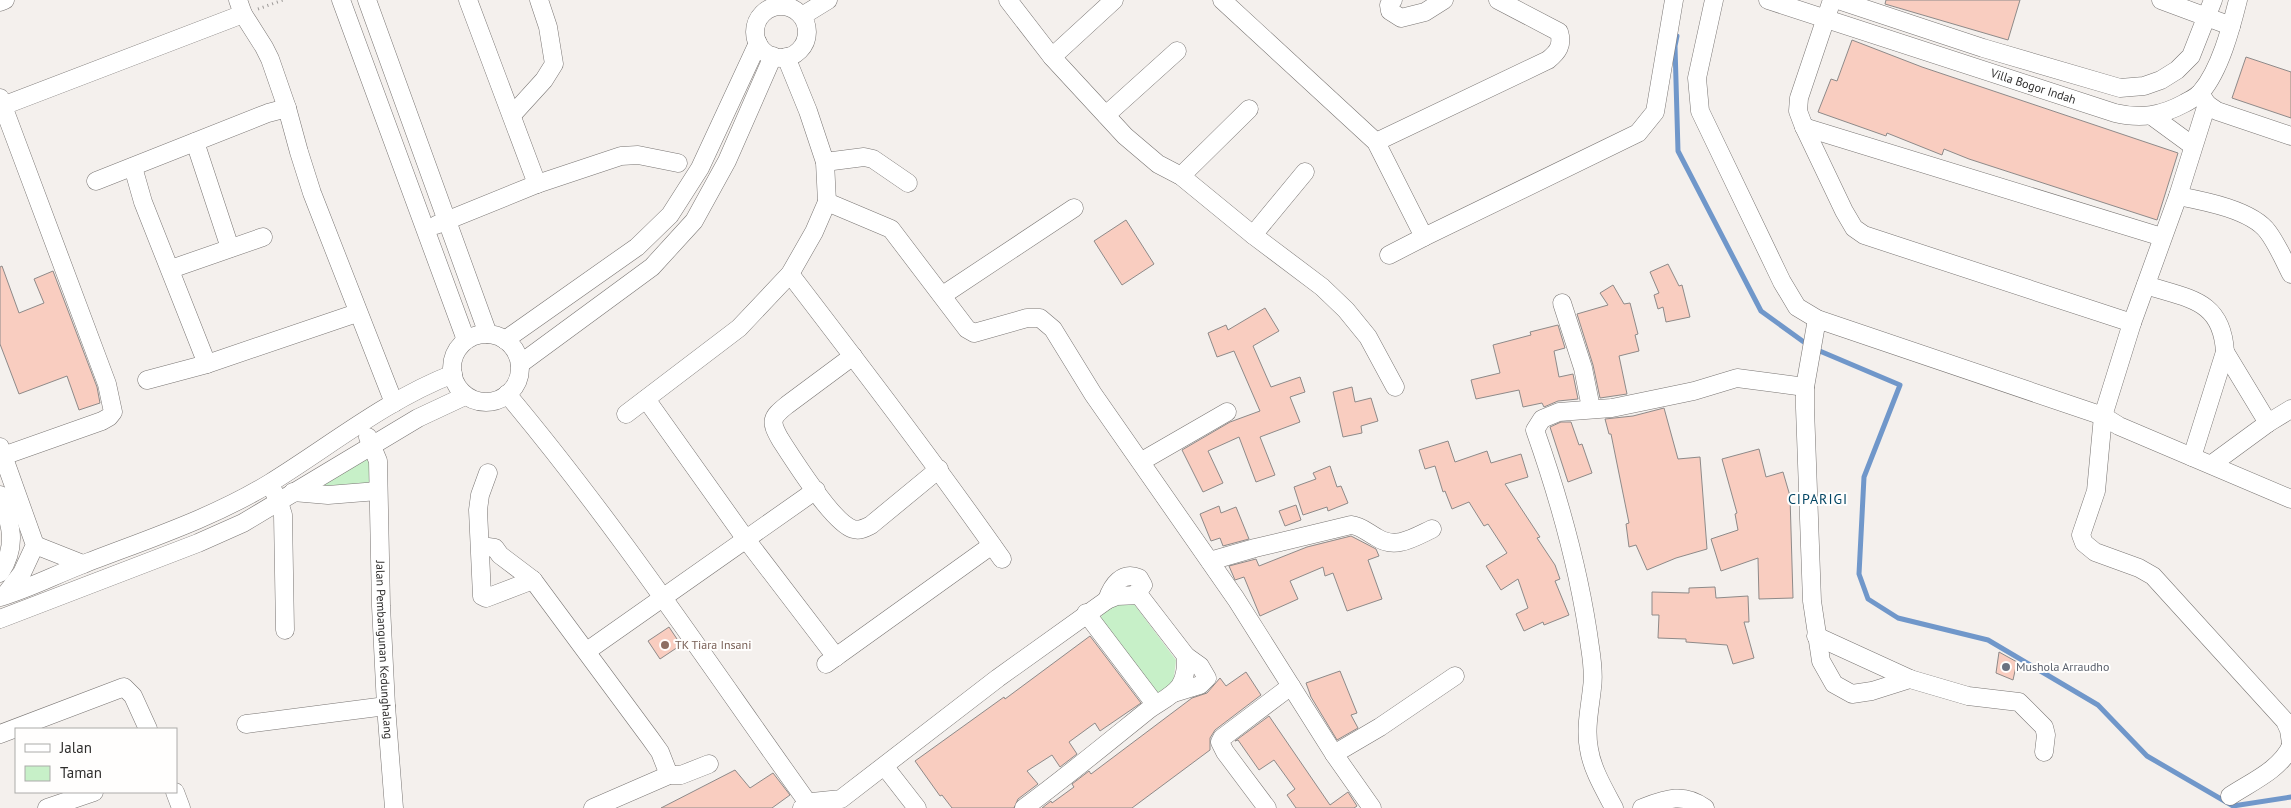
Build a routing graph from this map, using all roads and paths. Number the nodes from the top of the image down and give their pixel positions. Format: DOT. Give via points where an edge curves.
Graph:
graph roads {
  1 [pos="5,0"];
  2 [pos="283,0"];
  3 [pos="341,0"];
  4 [pos="367,0"];
  5 [pos="468,0"];
  6 [pos="538,0"];
  7 [pos="828,0"];
  8 [pos="1008,0"];
  9 [pos="1114,0"];
  10 [pos="1222,0"];
  11 [pos="1393,0"];
  12 [pos="1444,0"];
  13 [pos="1498,0"];
  14 [pos="1674,0"];
  15 [pos="1714,0"];
  16 [pos="1768,0"];
  17 [pos="1832,0"];
  18 [pos="1838,0"];
  19 [pos="2161,0"];
  20 [pos="2238,0"];
  21 [pos="0,2"];
  22 [pos="241,7"];
  23 [pos="798,8"];
  24 [pos="2210,8"];
  25 [pos="1826,20"];
  26 [pos="2231,26"];
  27 [pos="758,43"];
  28 [pos="1178,51"];
  29 [pos="779,57"];
  30 [pos="1052,57"];
  31 [pos="2204,98"];
  32 [pos="1,104"];
  33 [pos="287,108"];
  34 [pos="1249,109"];
  35 [pos="512,114"];
  36 [pos="1106,115"];
  37 [pos="2152,116"];
  38 [pos="1804,127"];
  39 [pos="2291,136"];
  40 [pos="195,142"];
  41 [pos="1376,142"];
  42 [pos="2193,146"];
  43 [pos="825,162"];
  44 [pos="678,163"];
  45 [pos="133,167"];
  46 [pos="1305,172"];
  47 [pos="1181,176"];
  48 [pos="96,181"];
  49 [pos="908,183"];
  50 [pos="537,184"];
  51 [pos="2178,196"];
  52 [pos="827,202"];
  53 [pos="1074,208"];
  54 [pos="446,221"];
  55 [pos="426,229"];
  56 [pos="1253,235"];
  57 [pos="263,237"];
  58 [pos="1424,237"];
  59 [pos="2162,237"];
  60 [pos="230,248"];
  61 [pos="1389,255"];
  62 [pos="171,269"];
  63 [pos="790,274"];
  64 [pos="2291,274"];
  65 [pos="2146,285"];
  66 [pos="943,295"];
  67 [pos="1562,303"];
  68 [pos="357,313"];
  69 [pos="2132,322"];
  70 [pos="1816,327"];
  71 [pos="488,334"];
  72 [pos="466,340"];
  73 [pos="506,340"];
  74 [pos="2225,352"];
  75 [pos="853,356"];
  76 [pos="207,364"];
  77 [pos="520,364"];
  78 [pos="452,374"];
  79 [pos="147,380"];
  80 [pos="1395,387"];
  81 [pos="1805,387"];
  82 [pos="507,394"];
  83 [pos="464,396"];
  84 [pos="646,399"];
  85 [pos="394,403"];
  86 [pos="1591,408"];
  87 [pos="2291,409"];
  88 [pos="1227,412"];
  89 [pos="626,414"];
  90 [pos="2103,416"];
  91 [pos="360,423"];
  92 [pos="2268,423"];
  93 [pos="372,445"];
  94 [pos="2,452"];
  95 [pos="2192,457"];
  96 [pos="1142,461"];
  97 [pos="2212,464"];
  98 [pos="939,469"];
  99 [pos="488,473"];
  100 [pos="269,483"];
  101 [pos="378,490"];
  102 [pos="816,490"];
  103 [pos="0,494"];
  104 [pos="286,497"];
  105 [pos="2291,499"];
  106 [pos="1432,529"];
  107 [pos="746,538"];
  108 [pos="35,545"];
  109 [pos="481,546"];
  110 [pos="114,553"];
  111 [pos="1210,561"];
  112 [pos="83,564"];
  113 [pos="122,572"];
  114 [pos="0,573"];
  115 [pos="533,580"];
  116 [pos="2,596"];
  117 [pos="662,598"];
  118 [pos="1086,613"];
  119 [pos="5,617"];
  120 [pos="285,630"];
  121 [pos="1816,636"];
  122 [pos="587,651"];
  123 [pos="1455,676"];
  124 [pos="1910,679"];
  125 [pos="1291,686"];
  126 [pos="1155,704"];
  127 [pos="386,706"];
  128 [pos="2288,721"];
  129 [pos="246,724"];
  130 [pos="15,728"];
  131 [pos="16,728"];
  132 [pos="148,728"];
  133 [pos="0,734"];
  134 [pos="2291,744"];
  135 [pos="2044,752"];
  136 [pos="1334,754"];
  137 [pos="709,764"];
  138 [pos="885,767"];
  139 [pos="669,775"];
  140 [pos="91,793"];
  141 [pos="175,793"];
  142 [pos="2230,796"];
  143 [pos="845,804"];
  144 [pos="805,806"];
  145 [pos="47,808"];
  146 [pos="181,808"];
  147 [pos="394,808"];
  148 [pos="593,808"];
  149 [pos="917,808"];
  150 [pos="1024,808"];
  151 [pos="1266,808"];
  152 [pos="1372,808"];
  153 [pos="1614,808"];
  154 [pos="1642,808"];
  155 [pos="1705,808"];
  1 -- 21 [label="street"];
  2 -- 22 [label="path"];
  3 -- 55 [label="street"];
  4 -- 54 [label="street"];
  5 -- 35 [label="street"];
  6 -- 35 [label="street" via="548,27 554,64 544,80"];
  7 -- 23 [label="street"];
  8 -- 30 [label="street"];
  9 -- 30 [label="street"];
  10 -- 41 [label="street"];
  11 -- 12 [label="street" via="1389,5 1390,12 1400,18 1425,12"];
  13 -- 41 [label="street" via="1559,32 1557,53"];
  14 -- 58 [label="street" via="1655,112 1638,133"];
  15 -- 70 [label="street" via="1698,78 1700,111 1782,282"];
  16 -- 25 [label="street, Villa Bogor Indah"];
  17 -- 25 [label="street"];
  18 -- 24 [label="street, Villa Bogor Indah" via="1983,48 2120,88 2144,86 2177,70 2191,56"];
  19 -- 24 [label="street"];
  20 -- 26 [label="street, Villa Bogor Indah"];
  22 -- 32 [label="street"];
  22 -- 33 [label="street" via="264,47"];
  23 -- 27 [label="street" via="777,6 761,15 756,29"];
  23 -- 29 [label="street" via="807,26 805,42 796,54"];
  24 -- 26 [label="street"];
  25 -- 37 [label="street, Villa Bogor Indah" via="2115,113"];
  25 -- 38 [label="street" via="1799,98 1798,111"];
  26 -- 31 [label="street, Villa Bogor Indah"];
  27 -- 29 [label="street" via="762,49"];
  27 -- 73 [label="street" via="700,168 670,215 636,247"];
  28 -- 36 [label="street"];
  29 -- 43 [label="street" via="808,110"];
  29 -- 77 [label="street" via="694,221 652,267"];
  30 -- 36 [label="street"];
  31 -- 37 [label="street, Villa Bogor Indah"];
  31 -- 39 [label="street" via="2217,111"];
  31 -- 42 [label="street"];
  32 -- 94 [label="street" via="107,384 113,412 102,422"];
  33 -- 40 [label="street"];
  33 -- 68 [label="street" via="312,193"];
  34 -- 47 [label="street"];
  35 -- 50 [label="street"];
  36 -- 47 [label="street" via="1144,152"];
  37 -- 42 [label="street"];
  38 -- 59 [label="street"];
  38 -- 69 [label="street" via="1844,212 1854,228 1864,235"];
  40 -- 45 [label="street"];
  40 -- 60 [label="street"];
  41 -- 58 [label="street"];
  42 -- 51 [label="street"];
  43 -- 49 [label="street" via="864,157 873,159"];
  43 -- 52 [label="street"];
  44 -- 50 [label="street" via="638,155 621,156"];
  45 -- 48 [label="street"];
  45 -- 62 [label="street" via="143,202"];
  46 -- 56 [label="street"];
  47 -- 56 [label="street"];
  50 -- 54 [label="street"];
  51 -- 59 [label="street"];
  51 -- 64 [label="street" via="2206,202 2259,222"];
  52 -- 63 [label="street"];
  52 -- 66 [label="street" via="891,229"];
  53 -- 66 [label="street"];
  54 -- 55 [label="street"];
  54 -- 71 [label="street"];
  55 -- 72 [label="street"];
  56 -- 80 [label="street" via="1322,287 1346,310 1368,337"];
  57 -- 60 [label="street"];
  58 -- 61 [label="street"];
  59 -- 65 [label="street"];
  60 -- 62 [label="street"];
  62 -- 76 [label="street"];
  63 -- 75 [label="street"];
  63 -- 84 [label="street" via="739,328"];
  65 -- 69 [label="street"];
  65 -- 74 [label="street" via="2201,303 2212,312 2223,336"];
  66 -- 96 [label="street" via="967,329 974,333 1027,318 1040,318 1047,322 1093,394"];
  67 -- 86 [label="street" via="1583,368"];
  68 -- 76 [label="street"];
  68 -- 85 [label="street"];
  69 -- 90 [label="street"];
  70 -- 81 [label="street"];
  70 -- 90 [label="street"];
  71 -- 72 [label="street"];
  71 -- 73 [label="street"];
  72 -- 78 [label="street" via="454,355"];
  73 -- 77 [label="street"];
  74 -- 92 [label="street"];
  74 -- 95 [label="street"];
  75 -- 98 [label="street"];
  75 -- 102 [label="street" via="787,405 773,420 780,439"];
  76 -- 79 [label="street"];
  77 -- 82 [label="street" via="517,382"];
  78 -- 83 [label="street"];
  78 -- 85 [label="street"];
  81 -- 86 [label="street" via="1737,378 1694,391 1612,408"];
  81 -- 121 [label="street"];
  82 -- 83 [label="street" via="489,402"];
  82 -- 117 [label="street" via="550,446"];
  83 -- 93 [label="street"];
  84 -- 89 [label="street"];
  84 -- 107 [label="street"];
  85 -- 91 [label="street"];
  86 -- 153 [label="street" via="1559,412 1542,419 1535,430 1556,488 1578,576 1590,648 1589,749"];
  87 -- 92 [label="street"];
  88 -- 96 [label="street"];
  90 -- 95 [label="street"];
  90 -- 128 [label="street" via="2096,491 2081,535 2084,543 2095,552 2152,576"];
  91 -- 93 [label="street, Jalan Pembangunan Kedunghalang"];
  91 -- 100 [label="street"];
  92 -- 97 [label="street"];
  93 -- 101 [label="street, Jalan Pembangunan Kedunghalang" via="378,461"];
  93 -- 104 [label="street"];
  94 -- 108 [label="street"];
  95 -- 97 [label="street"];
  96 -- 111 [label="street"];
  97 -- 105 [label="street"];
  98 -- 102 [label="street" via="862,530 845,525"];
  98 -- 107 [label="street" via="997,552 831,661"];
  99 -- 109 [label="street" via="478,510"];
  100 -- 104 [label="street"];
  100 -- 110 [label="street" via="221,509"];
  101 -- 104 [label="street"];
  101 -- 127 [label="street, Jalan Pembangunan Kedunghalang"];
  102 -- 107 [label="street"];
  103 -- 114 [label="street" via="10,523 12,548"];
  104 -- 113 [label="street" via="222,533"];
  104 -- 120 [label="street"];
  106 -- 111 [label="street" via="1390,544 1359,526 1351,525"];
  107 -- 117 [label="street"];
  108 -- 112 [label="street"];
  108 -- 116 [label="street" via="22,573"];
  109 -- 115 [label="street" via="494,548"];
  109 -- 115 [label="street" via="481,594 484,597 501,594"];
  110 -- 112 [label="street"];
  110 -- 113 [label="street"];
  111 -- 125 [label="street"];
  112 -- 116 [label="street"];
  113 -- 119 [label="street"];
  115 -- 122 [label="street"];
  116 -- 119 [label="street"];
  117 -- 122 [label="street"];
  117 -- 144 [label="street"];
  118 -- 126 [label="street"];
  118 -- 126 [label="street" via="1117,596 1141,596 1186,656 1183,680 1174,693"];
  118 -- 138 [label="street"];
  121 -- 124 [label="street"];
  121 -- 124 [label="street" via="1821,661 1834,684 1852,694"];
  122 -- 139 [label="street" via="660,752"];
  123 -- 136 [label="street"];
  124 -- 135 [label="street" via="1968,696 2019,702 2044,727"];
  125 -- 136 [label="street"];
  125 -- 151 [label="street" via="1220,742"];
  126 -- 150 [label="street"];
  127 -- 129 [label="street"];
  127 -- 147 [label="street, Jalan Pembangunan Kedunghalang"];
  128 -- 134 [label="street"];
  130 -- 133 [label="street"];
  131 -- 132 [label="street" via="124,687 133,696"];
  134 -- 142 [label="street" via="2287,755 2277,765"];
  136 -- 152 [label="street"];
  137 -- 139 [label="street" via="681,775"];
  138 -- 143 [label="street"];
  138 -- 149 [label="street"];
  139 -- 148 [label="street"];
  140 -- 145 [label="street"];
  141 -- 146 [label="street"];
  143 -- 144 [label="street"];
  154 -- 155 [label="street" via="1670,798 1686,798"];
}
